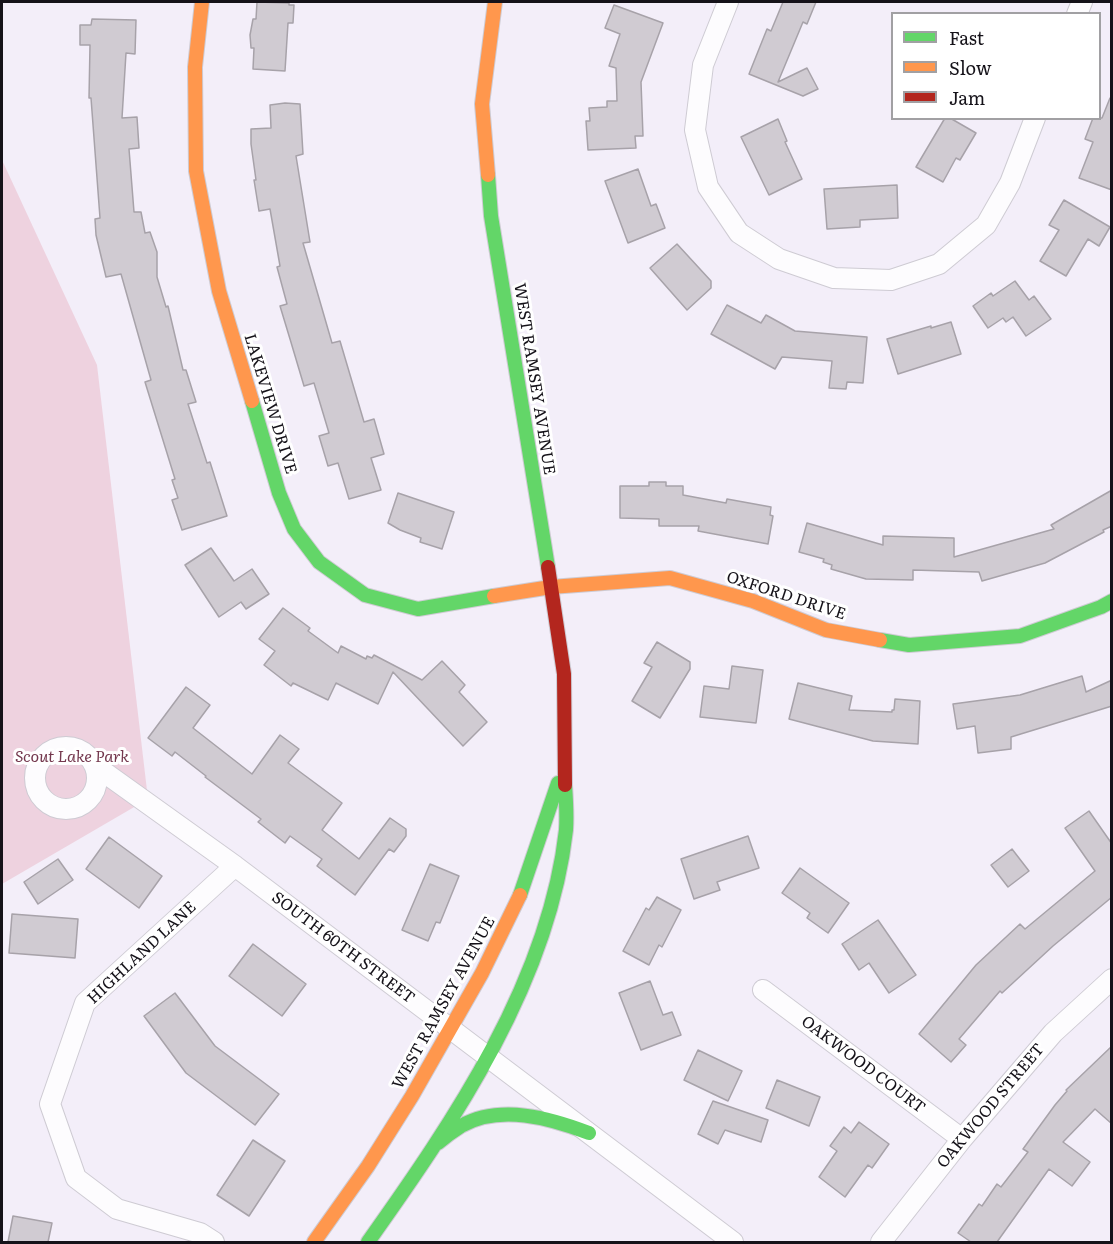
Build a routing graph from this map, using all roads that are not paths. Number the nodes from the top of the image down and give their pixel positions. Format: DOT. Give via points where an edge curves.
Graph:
graph roads {
  1 [pos="202,2"];
  2 [pos="495,2"];
  3 [pos="728,2"];
  4 [pos="1034,120"];
  5 [pos="551,587"];
  6 [pos="1112,600"];
  7 [pos="565,761"];
  8 [pos="94,765"];
  9 [pos="235,866"];
  10 [pos="1112,979"];
  11 [pos="763,990"];
  12 [pos="449,1030"];
  13 [pos="488,1058"];
  14 [pos="588,1133"];
  15 [pos="962,1139"];
  16 [pos="434,1145"];
  17 [pos="214,1242"];
  18 [pos="314,1242"];
  19 [pos="368,1242"];
  20 [pos="733,1242"];
  21 [pos="880,1242"];
  1 -- 5 [label="street, LAKEVIEW DRIVE" via="195,67 196,171 219,291 279,493 294,530 320,562 365,595 418,609"];
  2 -- 5 [label="street, WEST RAMSEY AVENUE" via="482,104 491,216"];
  3 -- 4 [label="street" via="703,65 695,129 708,187 739,233 779,259 834,278 891,280 939,264 986,225 1010,183"];
  5 -- 6 [label="street, OXFORD DRIVE" via="670,578 753,601 826,630 909,645 1020,636"];
  5 -- 7 [label="street, WEST RAMSEY AVENUE" via="564,674"];
  7 -- 12 [label="street, WEST RAMSEY AVENUE" via="517,904"];
  7 -- 13 [label="street, WEST RAMSEY AVENUE" via="566,830 555,888 518,996"];
  8 -- 9 [label="street, SOUTH 60TH STREET"];
  9 -- 12 [label="street, SOUTH 60TH STREET"];
  9 -- 17 [label="street, HIGHLAND LANE" via="85,1004 50,1104 76,1178 117,1209 200,1233"];
  10 -- 15 [label="street, OAKWOOD STREET" via="1053,1033"];
  11 -- 15 [label="street, OAKWOOD COURT"];
  12 -- 13 [label="street, SOUTH 60TH STREET"];
  12 -- 18 [label="street, WEST RAMSEY AVENUE" via="374,1156"];
  13 -- 14 [label="street, SOUTH 60TH STREET"];
  13 -- 16 [label="street, WEST RAMSEY AVENUE"];
  14 -- 16 [label="street" via="557,1120 506,1115 462,1126"];
  14 -- 20 [label="street, SOUTH 60TH STREET"];
  15 -- 21 [label="street, OAKWOOD STREET"];
  16 -- 19 [label="street, WEST RAMSEY AVENUE"];
}
